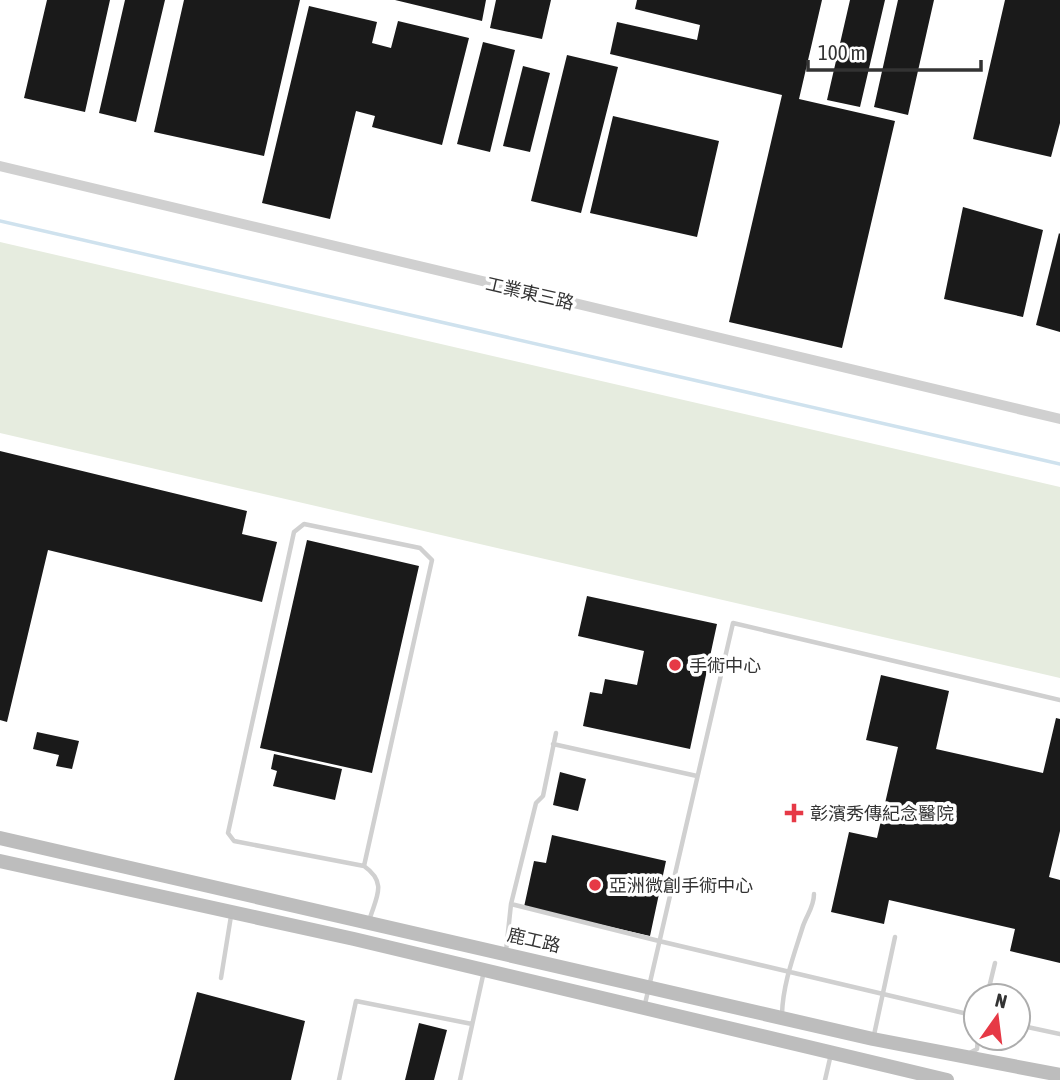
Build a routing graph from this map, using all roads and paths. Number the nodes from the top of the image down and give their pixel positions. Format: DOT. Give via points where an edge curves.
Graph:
graph roads {
  1 [pos="0,166"];
  2 [pos="1060,419"];
  3 [pos="1060,700"];
  4 [pos="556,733"];
  5 [pos="553,744"];
  6 [pos="696,776"];
  7 [pos="0,838"];
  8 [pos="0,860"];
  9 [pos="364,866"];
  10 [pos="814,894"];
  11 [pos="511,904"];
  12 [pos="231,913"];
  13 [pos="369,922"];
  14 [pos="895,937"];
  15 [pos="659,941"];
  16 [pos="506,953"];
  17 [pos="995,963"];
  18 [pos="484,970"];
  19 [pos="788,971"];
  20 [pos="221,978"];
  21 [pos="990,982"];
  22 [pos="650,986"];
  23 [pos="881,993"];
  24 [pos="643,1009"];
  25 [pos="962,1013"];
  26 [pos="782,1018"];
  27 [pos="472,1024"];
  28 [pos="1032,1028"];
  29 [pos="1060,1034"];
  30 [pos="873,1039"];
  31 [pos="970,1052"];
  32 [pos="831,1053"];
  33 [pos="961,1057"];
  34 [pos="1060,1075"];
  35 [pos="339,1080"];
  36 [pos="460,1080"];
  37 [pos="825,1080"];
  38 [pos="947,1080"];
  1 -- 2 [label="street, 工業東三路"];
  3 -- 6 [label="lane" via="733,623"];
  4 -- 5 [label="lane"];
  5 -- 6 [label="lane"];
  5 -- 11 [label="lane" via="543,796 536,803"];
  6 -- 15 [label="lane"];
  7 -- 13 [label="street, 鹿工路"];
  8 -- 12 [label="street"];
  9 -- 9 [label="lane" via="432,560 419,548 304,524 294,532 228,833 234,841"];
  9 -- 13 [label="lane" via="378,879"];
  10 -- 19 [label="lane"];
  11 -- 15 [label="lane"];
  11 -- 16 [label="lane"];
  12 -- 18 [label="street"];
  12 -- 20 [label="lane"];
  13 -- 16 [label="street, 鹿工路"];
  14 -- 23 [label="lane"];
  15 -- 19 [label="lane"];
  15 -- 22 [label="lane"];
  16 -- 22 [label="street, 鹿工路"];
  17 -- 21 [label="lane"];
  18 -- 24 [label="street"];
  18 -- 27 [label="lane"];
  19 -- 23 [label="lane"];
  19 -- 26 [label="lane"];
  22 -- 24 [label="lane"];
  22 -- 26 [label="street, 鹿工路"];
  23 -- 25 [label="lane"];
  23 -- 30 [label="lane"];
  24 -- 32 [label="street"];
  26 -- 30 [label="street, 鹿工路"];
  27 -- 35 [label="lane" via="356,1001"];
  27 -- 36 [label="lane"];
  28 -- 29 [label="lane"];
  30 -- 33 [label="street, 鹿工路"];
  31 -- 33 [label="lane"];
  32 -- 37 [label="lane"];
  32 -- 38 [label="street"];
  33 -- 34 [label="street, 鹿工路"];
}
